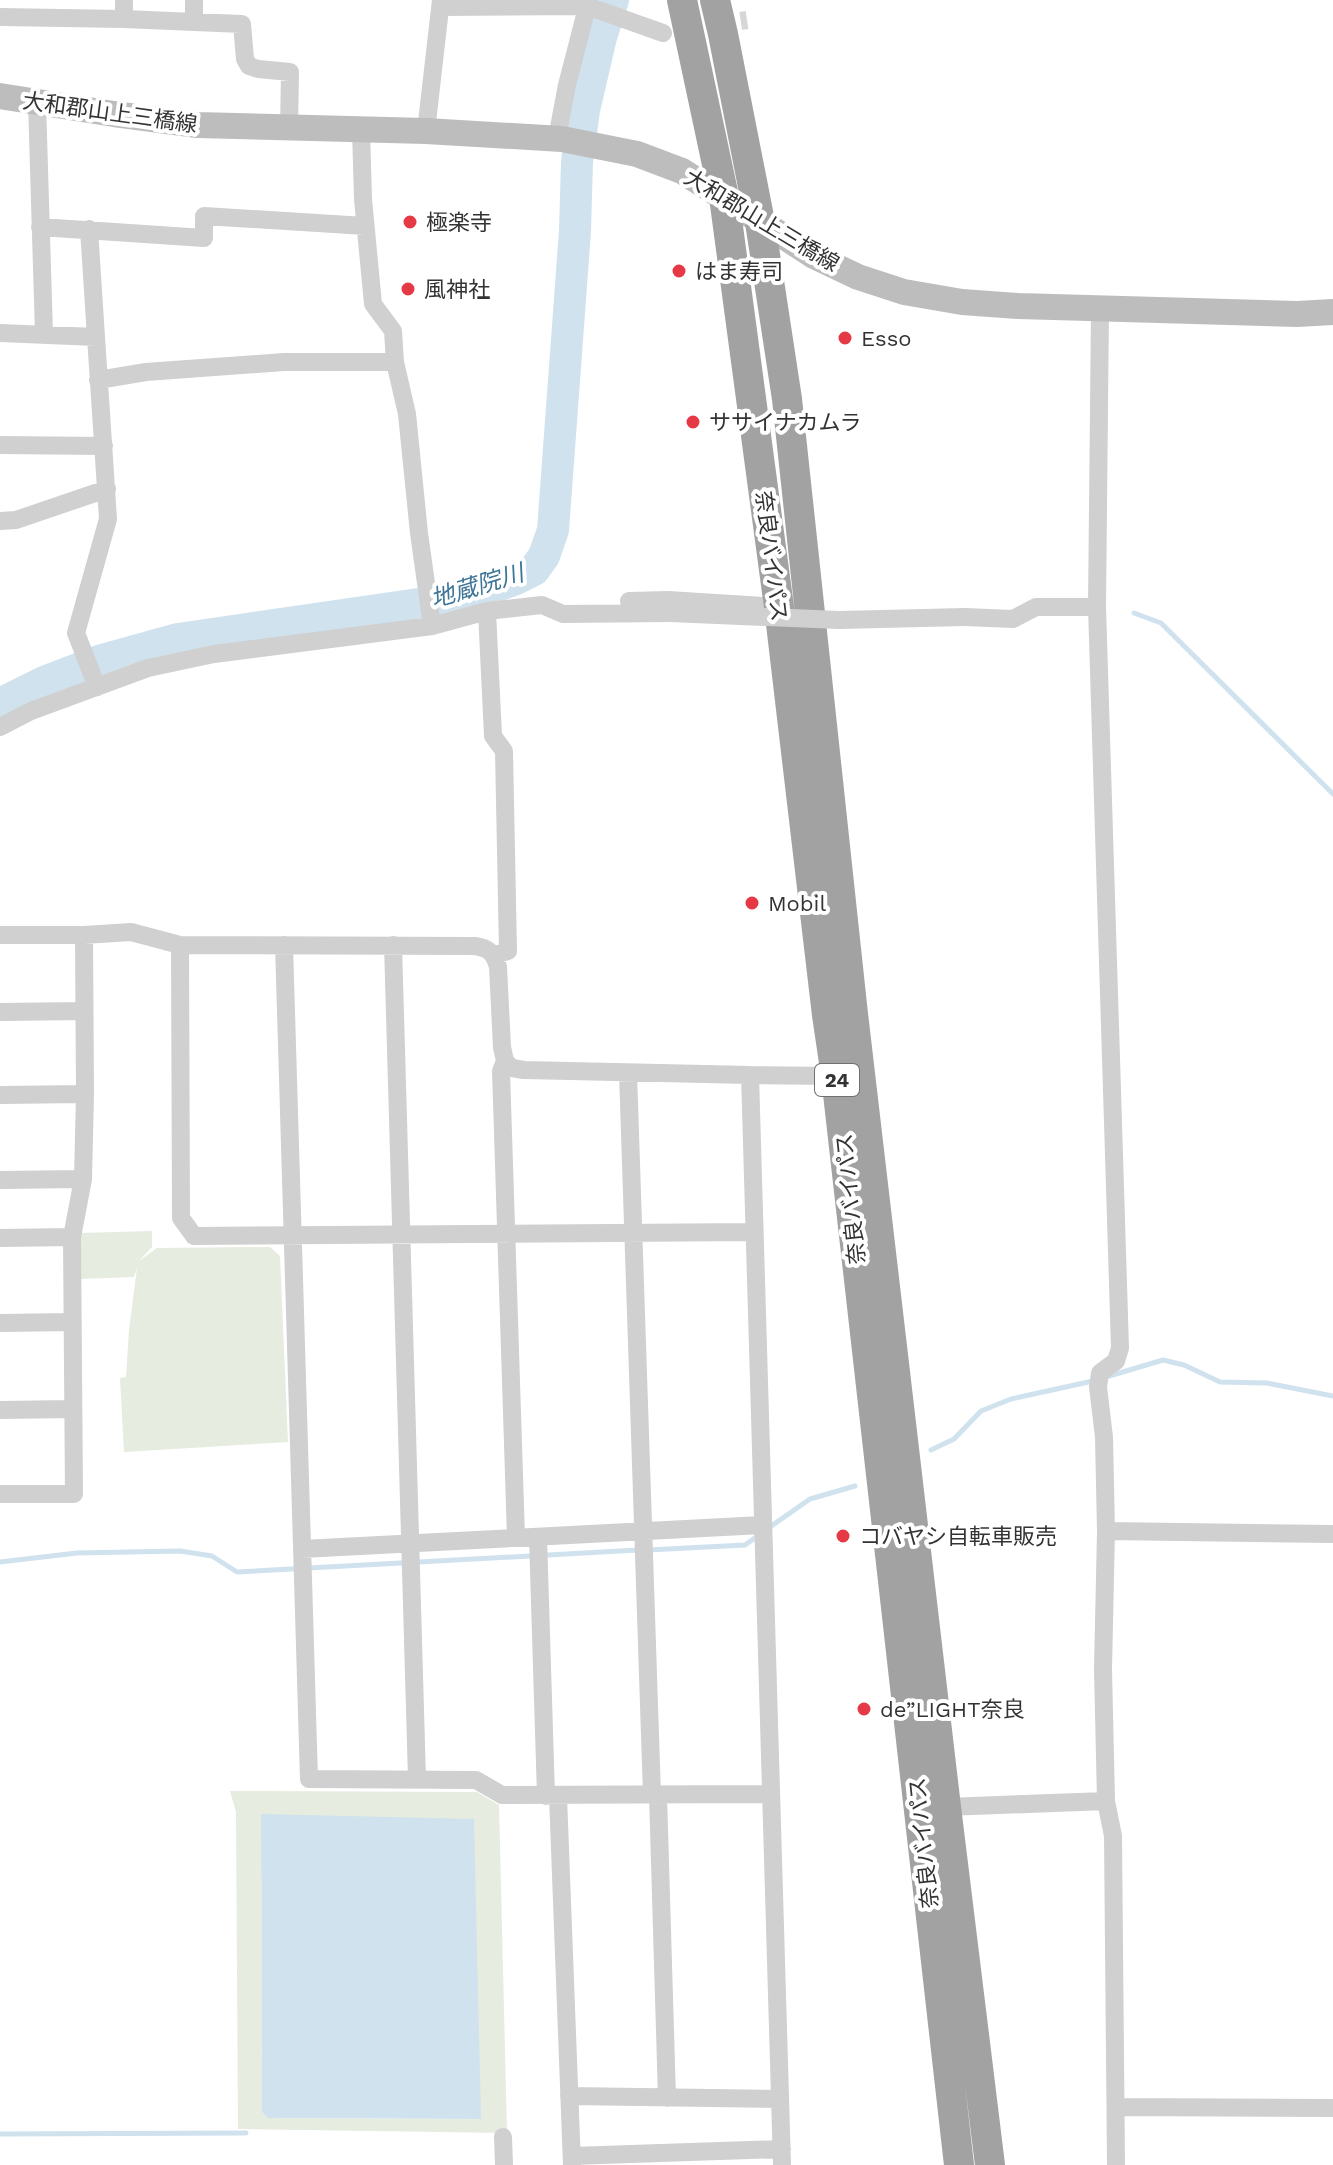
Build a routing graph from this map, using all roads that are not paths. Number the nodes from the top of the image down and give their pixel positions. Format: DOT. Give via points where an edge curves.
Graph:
graph roads {
  1 [pos="194,0"];
  2 [pos="682,0"];
  3 [pos="715,0"];
  4 [pos="442,3"];
  5 [pos="591,5"];
  6 [pos="124,10"];
  7 [pos="0,17"];
  8 [pos="194,22"];
  9 [pos="663,33"];
  10 [pos="0,96"];
  11 [pos="37,102"];
  12 [pos="289,129"];
  13 [pos="361,130"];
  14 [pos="426,131"];
  15 [pos="560,138"];
  16 [pos="724,197"];
  17 [pos="760,222"];
  18 [pos="365,226"];
  19 [pos="40,227"];
  20 [pos="89,229"];
  21 [pos="1100,309"];
  22 [pos="1333,312"];
  23 [pos="0,333"];
  24 [pos="44,334"];
  25 [pos="96,337"];
  26 [pos="395,362"];
  27 [pos="98,380"];
  28 [pos="0,445"];
  29 [pos="104,446"];
  30 [pos="107,489"];
  31 [pos="0,521"];
  32 [pos="542,605"];
  33 [pos="779,607"];
  34 [pos="1097,607"];
  35 [pos="487,611"];
  36 [pos="432,622"];
  37 [pos="96,684"];
  38 [pos="0,727"];
  39 [pos="0,935"];
  40 [pos="84,935"];
  41 [pos="180,945"];
  42 [pos="284,945"];
  43 [pos="393,945"];
  44 [pos="495,955"];
  45 [pos="84,1011"];
  46 [pos="0,1012"];
  47 [pos="505,1061"];
  48 [pos="628,1073"];
  49 [pos="750,1075"];
  50 [pos="836,1076"];
  51 [pos="85,1094"];
  52 [pos="0,1095"];
  53 [pos="83,1179"];
  54 [pos="0,1180"];
  55 [pos="754,1232"];
  56 [pos="633,1233"];
  57 [pos="507,1235"];
  58 [pos="401,1236"];
  59 [pos="72,1237"];
  60 [pos="293,1237"];
  61 [pos="0,1238"];
  62 [pos="72,1322"];
  63 [pos="0,1323"];
  64 [pos="73,1409"];
  65 [pos="0,1410"];
  66 [pos="0,1494"];
  67 [pos="762,1525"];
  68 [pos="643,1531"];
  69 [pos="1106,1531"];
  70 [pos="1333,1534"];
  71 [pos="516,1537"];
  72 [pos="538,1537"];
  73 [pos="411,1543"];
  74 [pos="302,1549"];
  75 [pos="417,1779"];
  76 [pos="771,1794"];
  77 [pos="655,1795"];
  78 [pos="552,1796"];
  79 [pos="1106,1801"];
  80 [pos="946,1807"];
  81 [pos="569,2096"];
  82 [pos="667,2098"];
  83 [pos="780,2099"];
  84 [pos="1116,2107"];
  85 [pos="1333,2108"];
  86 [pos="503,2137"];
  87 [pos="782,2157"];
  88 [pos="572,2160"];
  89 [pos="504,2165"];
  90 [pos="959,2165"];
  91 [pos="990,2165"];
  92 [pos="1116,2165"];
  1 -- 8 [label="street"];
  2 -- 16 [label="highway, 奈良バイパス / 24"];
  3 -- 17 [label="highway, 奈良バイパス / 24"];
  4 -- 5 [label="street"];
  4 -- 14 [label="street"];
  5 -- 9 [label="street"];
  5 -- 15 [label="street" via="567,85"];
  6 -- 7 [label="street"];
  6 -- 8 [label="street"];
  8 -- 12 [label="street" via="242,24 249,66 290,72"];
  10 -- 11 [label="main road, 大和郡山上三橋線"];
  11 -- 12 [label="main road, 大和郡山上三橋線" via="197,125"];
  11 -- 19 [label="street"];
  12 -- 13 [label="main road, 大和郡山上三橋線"];
  13 -- 14 [label="main road, 大和郡山上三橋線"];
  13 -- 18 [label="street"];
  14 -- 15 [label="main road, 大和郡山上三橋線"];
  15 -- 16 [label="main road, 大和郡山上三橋線" via="637,154 682,171"];
  16 -- 17 [label="main road, 大和郡山上三橋線"];
  16 -- 33 [label="highway, 奈良バイパス / 24"];
  17 -- 21 [label="main road, 大和郡山上三橋線" via="814,256 904,292 962,302"];
  17 -- 80 [label="highway, 奈良バイパス / 24" via="787,399"];
  18 -- 20 [label="street" via="204,216 204,238"];
  18 -- 26 [label="street" via="373,304 393,331"];
  19 -- 20 [label="street"];
  19 -- 24 [label="street"];
  20 -- 25 [label="street"];
  21 -- 22 [label="main road, 大和郡山上三橋線"];
  21 -- 34 [label="street"];
  23 -- 24 [label="street"];
  24 -- 25 [label="street"];
  25 -- 27 [label="street"];
  26 -- 27 [label="street" via="284,362"];
  26 -- 36 [label="street" via="407,414"];
  27 -- 29 [label="street"];
  28 -- 29 [label="street"];
  29 -- 30 [label="street"];
  30 -- 31 [label="street"];
  30 -- 37 [label="street" via="108,519 76,633"];
  32 -- 33 [label="street" via="668,600"];
  32 -- 34 [label="street, bridge" via="563,614 839,620 1013,619 1036,607"];
  32 -- 35 [label="street"];
  33 -- 50 [label="highway, 奈良バイパス / 24"];
  34 -- 69 [label="street" via="1120,1348 1099,1380"];
  35 -- 36 [label="street"];
  35 -- 44 [label="street" via="493,736 504,751 505,766 508,951"];
  36 -- 37 [label="street" via="214,654"];
  37 -- 38 [label="street"];
  39 -- 40 [label="street"];
  40 -- 41 [label="street" via="131,932"];
  40 -- 45 [label="street"];
  41 -- 42 [label="street"];
  41 -- 60 [label="street" via="181,1218 194,1236"];
  42 -- 43 [label="street"];
  42 -- 60 [label="street"];
  43 -- 44 [label="street" via="475,946"];
  43 -- 58 [label="street"];
  44 -- 47 [label="street"];
  45 -- 46 [label="street"];
  45 -- 51 [label="street"];
  47 -- 48 [label="street" via="524,1070"];
  47 -- 57 [label="street" via="501,1071"];
  48 -- 49 [label="street"];
  48 -- 56 [label="street"];
  49 -- 50 [label="street"];
  49 -- 55 [label="street"];
  50 -- 90 [label="highway, 奈良バイパス / 24"];
  51 -- 52 [label="street"];
  51 -- 53 [label="street"];
  53 -- 54 [label="street"];
  53 -- 59 [label="street"];
  55 -- 56 [label="street"];
  55 -- 67 [label="street"];
  56 -- 57 [label="street"];
  56 -- 68 [label="street"];
  57 -- 58 [label="street"];
  57 -- 71 [label="street"];
  58 -- 60 [label="street"];
  58 -- 73 [label="street"];
  59 -- 61 [label="street"];
  59 -- 62 [label="street"];
  60 -- 74 [label="street"];
  62 -- 63 [label="street"];
  62 -- 64 [label="street"];
  64 -- 65 [label="street"];
  64 -- 66 [label="street" via="74,1494"];
  67 -- 68 [label="street"];
  67 -- 76 [label="street"];
  68 -- 72 [label="street"];
  68 -- 77 [label="street"];
  69 -- 70 [label="street"];
  69 -- 79 [label="street"];
  71 -- 72 [label="street"];
  71 -- 73 [label="street"];
  72 -- 78 [label="street"];
  73 -- 74 [label="street"];
  73 -- 75 [label="street"];
  74 -- 75 [label="street" via="309,1779"];
  75 -- 78 [label="street" via="476,1780 502,1795"];
  76 -- 77 [label="street"];
  76 -- 83 [label="street"];
  77 -- 78 [label="street"];
  77 -- 82 [label="street"];
  78 -- 81 [label="street"];
  79 -- 80 [label="street"];
  79 -- 84 [label="street" via="1113,1836"];
  80 -- 91 [label="highway, 奈良バイパス / 24"];
  81 -- 82 [label="street"];
  81 -- 88 [label="street"];
  82 -- 83 [label="street"];
  83 -- 87 [label="street"];
  84 -- 85 [label="street"];
  84 -- 92 [label="street"];
  86 -- 89 [label="street"];
  87 -- 88 [label="street"];
}
